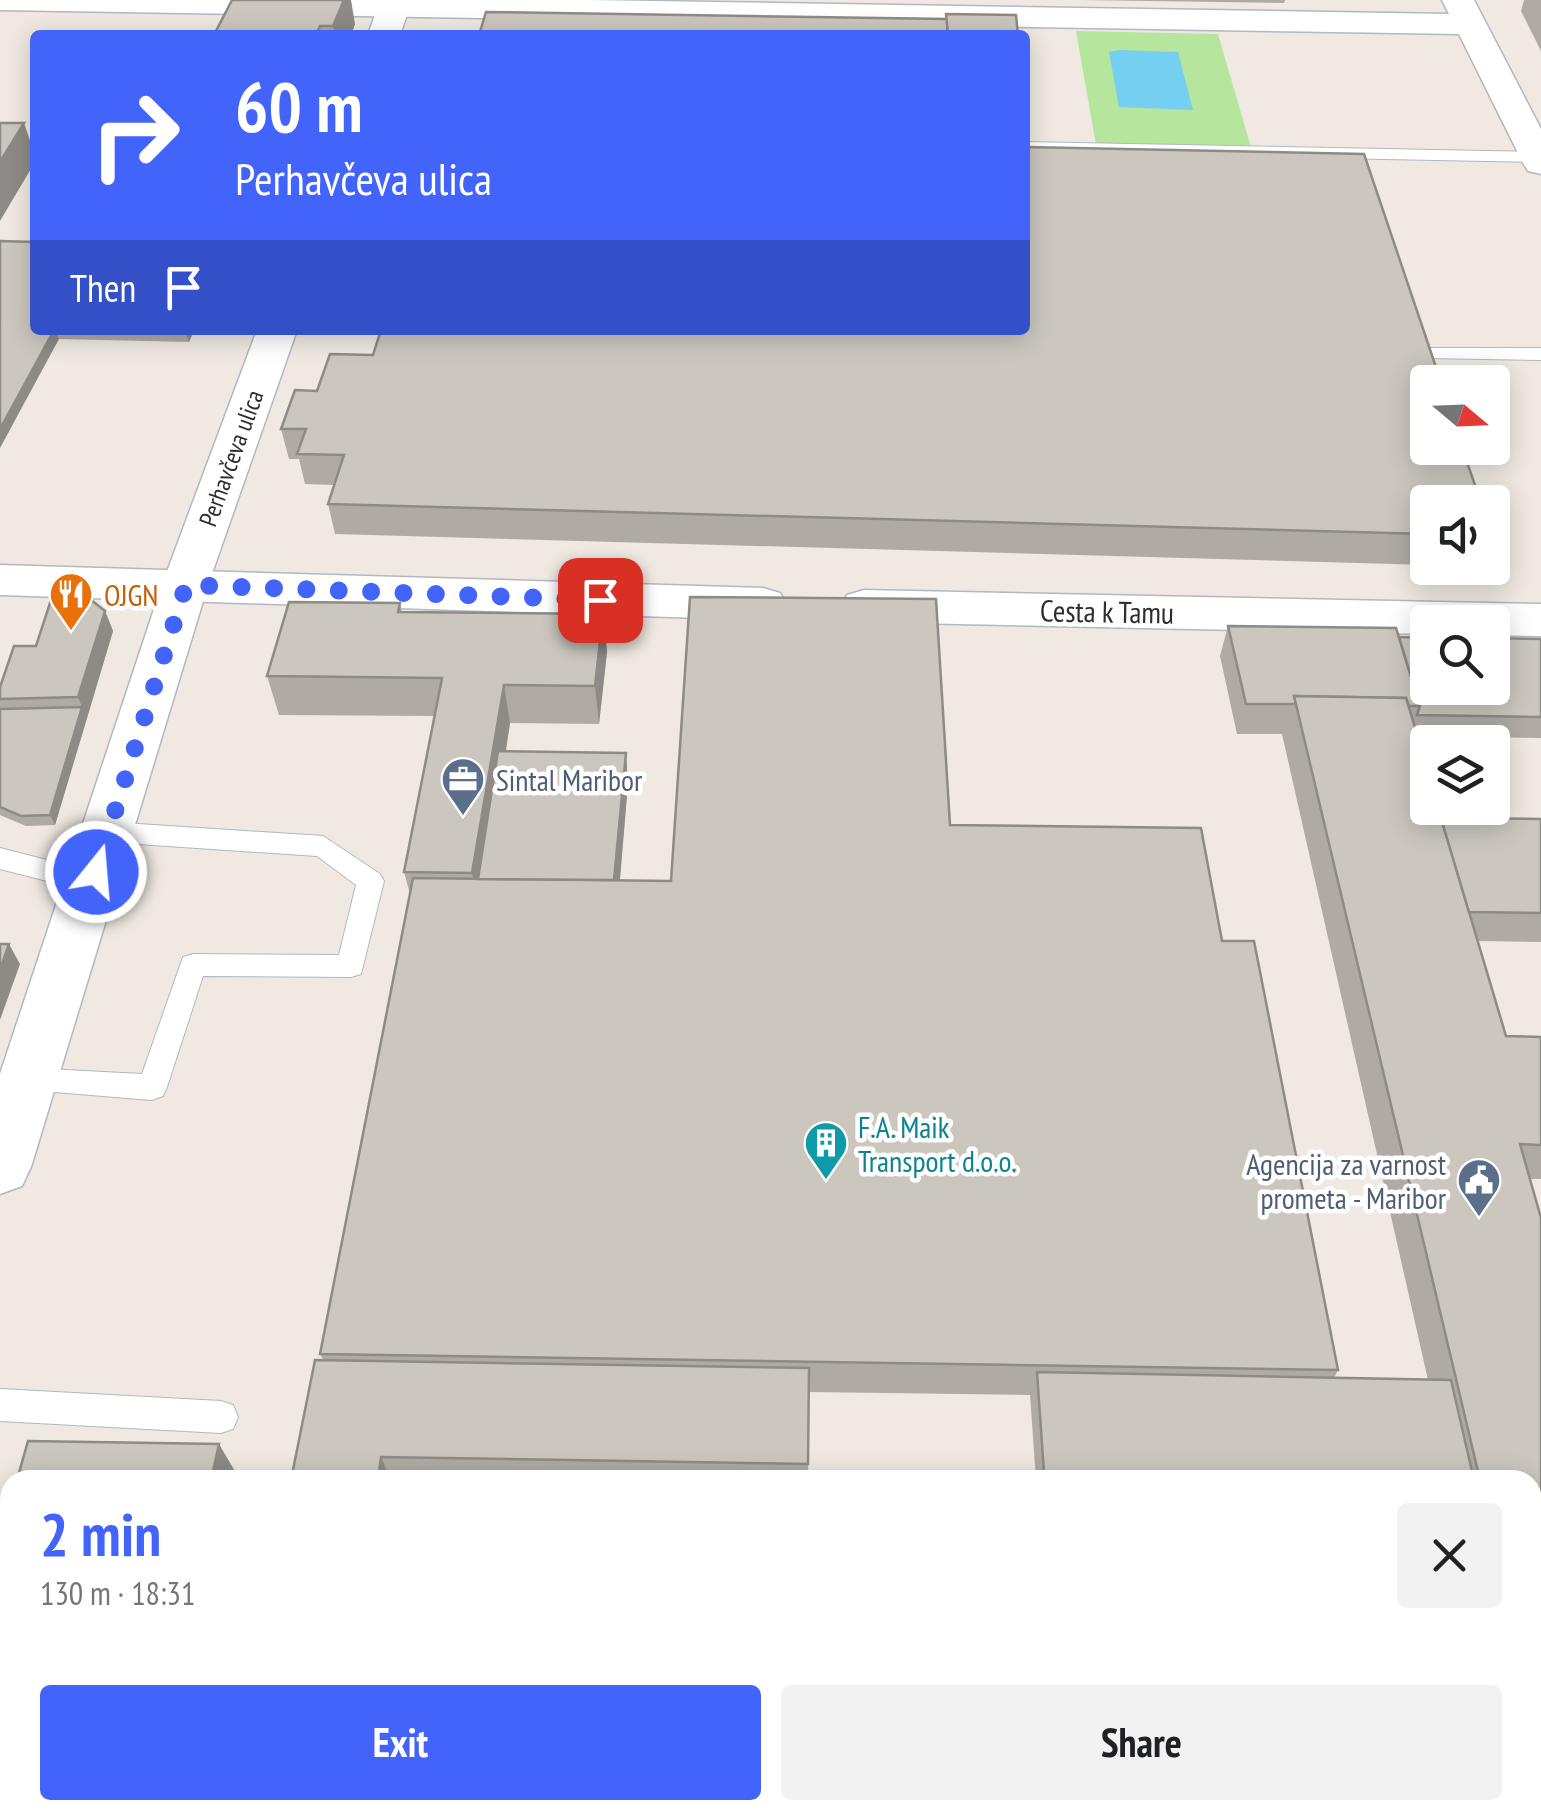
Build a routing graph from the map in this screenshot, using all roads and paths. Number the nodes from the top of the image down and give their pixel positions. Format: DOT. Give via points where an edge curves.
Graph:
graph roads {
  1 [pos="0,0"];
  2 [pos="1464,12"];
  3 [pos="392,13"];
  4 [pos="1030,147"];
  5 [pos="1540,160"];
  6 [pos="276,335"];
  7 [pos="1431,354"];
  8 [pos="1541,354"];
  9 [pos="186,585"];
  10 [pos="3,586"];
  11 [pos="1541,620"];
  12 [pos="102,852"];
  13 [pos="0,858"];
  14 [pos="28,1080"];
  15 [pos="0,1167"];
  16 [pos="0,1405"];
  17 [pos="221,1417"];
  1 -- 3 [label="street"];
  2 -- 3 [label="street"];
  2 -- 5 [label="street"];
  4 -- 5 [label="lane"];
  6 -- 9 [label="street, Perhavčeva ulica"];
  7 -- 8 [label="lane"];
  9 -- 10 [label="street"];
  9 -- 11 [label="street, Cesta k Tamu" via="673,603"];
  9 -- 12 [label="street, Perhavčeva ulica"];
  12 -- 13 [label="lane" via="62,874"];
  12 -- 14 [label="street, Perhavčeva ulica"];
  12 -- 14 [label="lane" via="324,846 370,881 351,966 194,965 152,1087"];
  14 -- 15 [label="street, Perhavčeva ulica"];
  16 -- 17 [label="lane"];
}
